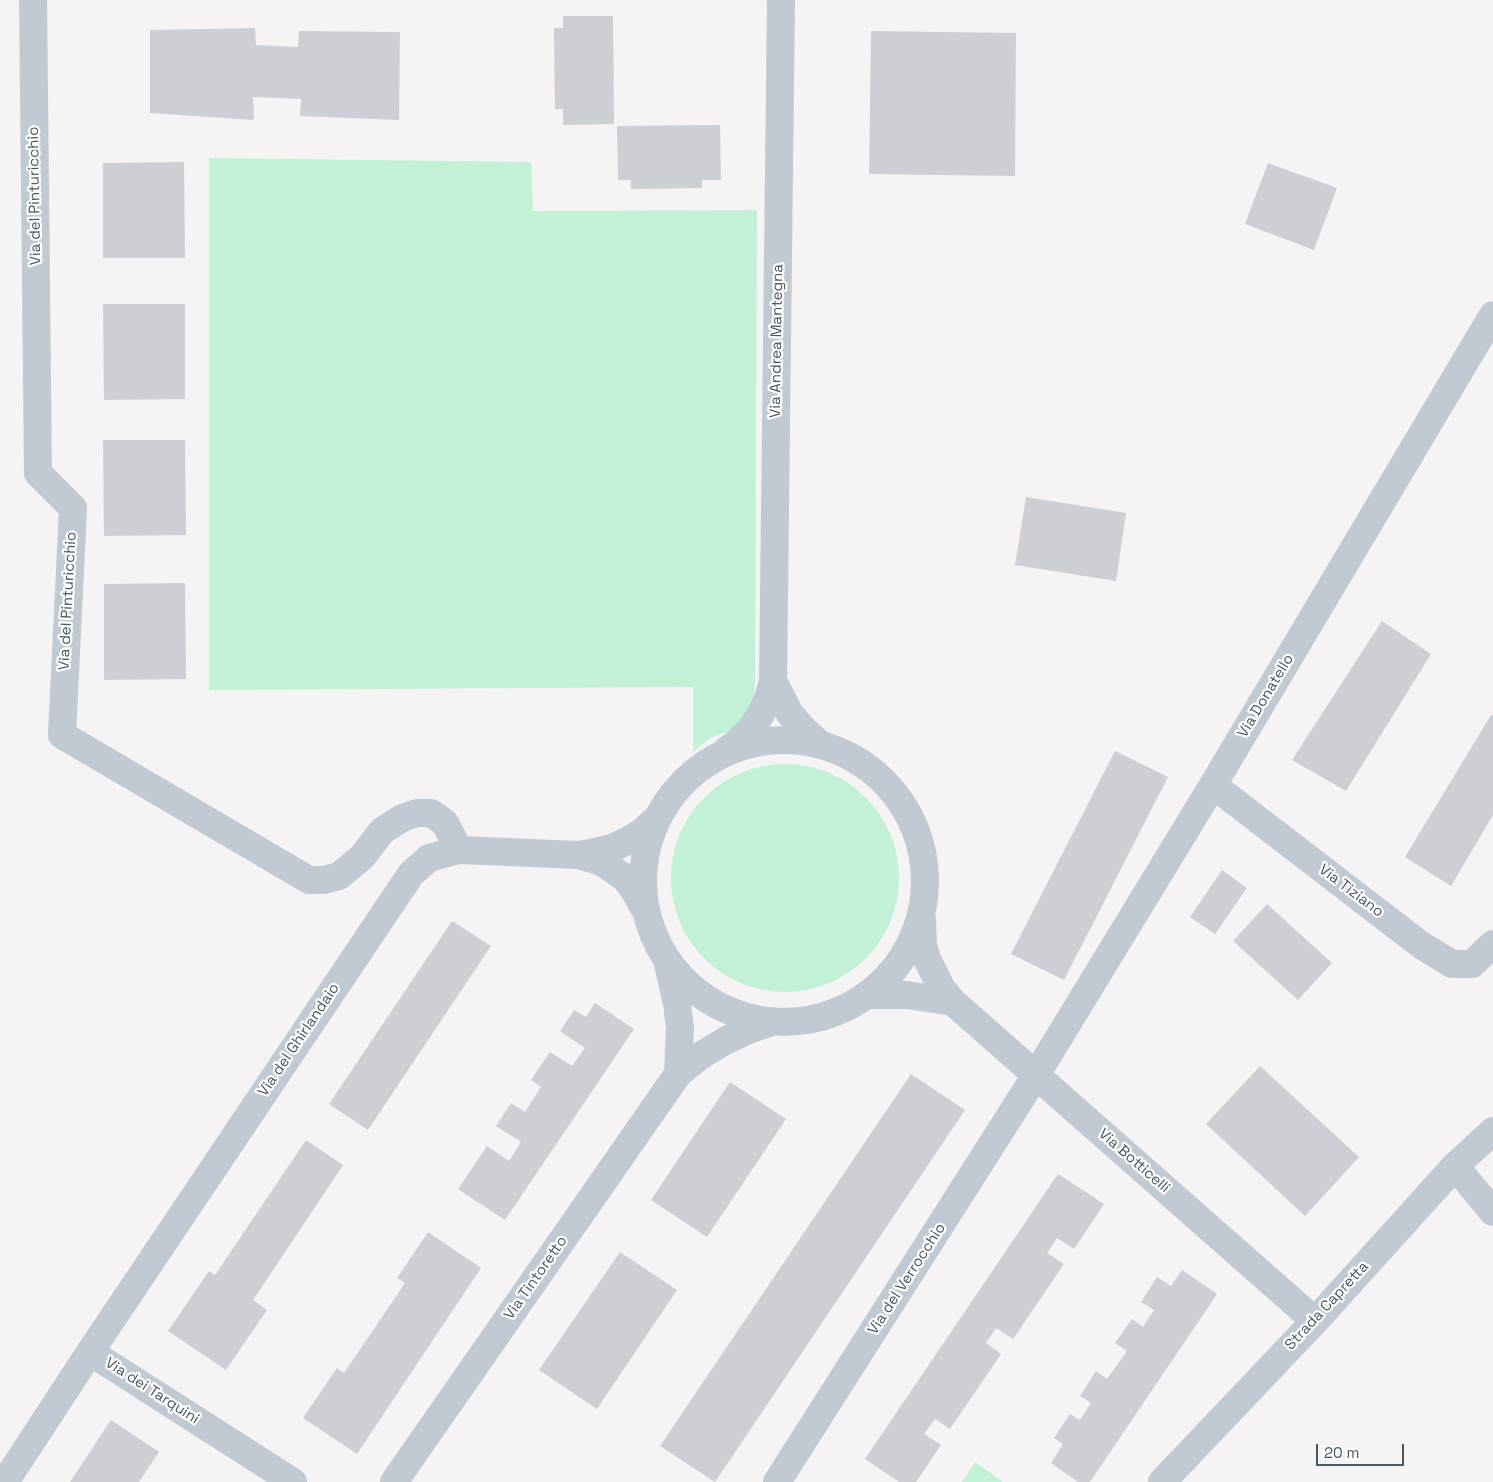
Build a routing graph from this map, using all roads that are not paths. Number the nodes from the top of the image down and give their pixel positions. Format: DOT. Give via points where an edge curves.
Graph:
graph roads {
  1 [pos="33,0"];
  2 [pos="781,0"];
  3 [pos="1493,314"];
  4 [pos="773,681"];
  5 [pos="820,744"];
  6 [pos="724,752"];
  7 [pos="1213,785"];
  8 [pos="655,820"];
  9 [pos="459,850"];
  10 [pos="579,854"];
  11 [pos="922,914"];
  12 [pos="647,917"];
  13 [pos="1493,944"];
  14 [pos="667,961"];
  15 [pos="868,995"];
  16 [pos="953,1002"];
  17 [pos="772,1022"];
  18 [pos="678,1074"];
  19 [pos="1036,1075"];
  20 [pos="1493,1131"];
  21 [pos="1455,1166"];
  22 [pos="1493,1212"];
  23 [pos="1315,1321"];
  24 [pos="90,1352"];
  25 [pos="5,1482"];
  26 [pos="293,1482"];
  27 [pos="394,1482"];
  28 [pos="777,1482"];
  29 [pos="1162,1482"];
  1 -- 9 [label="street, Via del Pinturicchio" via="38,473 73,508 62,734 308,880 339,876 362,857 382,831 417,813 431,813 445,823"];
  2 -- 4 [label="street, Via Andrea Mantegna"];
  3 -- 7 [label="street, Via Donatello"];
  4 -- 5 [label="street, Via Andrea Mantegna" via="790,714"];
  4 -- 6 [label="street, Via Andrea Mantegna" via="761,714 751,729"];
  5 -- 6 [label="street" via="772,740"];
  5 -- 11 [label="street" via="864,764 899,798 917,834 925,866"];
  6 -- 8 [label="street" via="684,780"];
  7 -- 13 [label="street, Via Tiziano" via="1421,945 1452,964 1472,964"];
  7 -- 19 [label="street, Via Donatello"];
  8 -- 10 [label="street, Via del Ghirlandaio" via="642,832 612,848"];
  8 -- 12 [label="street" via="643,868 642,892"];
  9 -- 10 [label="street, Via del Ghirlandaio"];
  9 -- 24 [label="street, Via del Ghirlandaio" via="429,858 411,874"];
  10 -- 12 [label="street, Via del Ghirlandaio" via="602,862 625,878 642,902"];
  11 -- 15 [label="street" via="902,958 887,979"];
  11 -- 16 [label="street, Via Botticelli" via="927,959 942,989"];
  12 -- 14 [label="street"];
  14 -- 17 [label="street" via="683,980 709,1000 747,1017"];
  14 -- 18 [label="street" via="680,1027"];
  15 -- 16 [label="street" via="907,995"];
  15 -- 17 [label="street" via="822,1017"];
  16 -- 19 [label="street, Via Botticelli"];
  17 -- 18 [label="street, Via Tintoretto" via="725,1041"];
  18 -- 27 [label="street, Via Tintoretto"];
  19 -- 23 [label="street, Via Botticelli"];
  19 -- 28 [label="street, Via del Verrocchio"];
  20 -- 21 [label="street, Strada Capretta"];
  21 -- 22 [label="street"];
  21 -- 23 [label="street, Strada Capretta"];
  23 -- 29 [label="street, Strada Capretta"];
  24 -- 25 [label="street, Via dei Tarquini"];
  24 -- 26 [label="street, Via dei Tarquini"];
}
